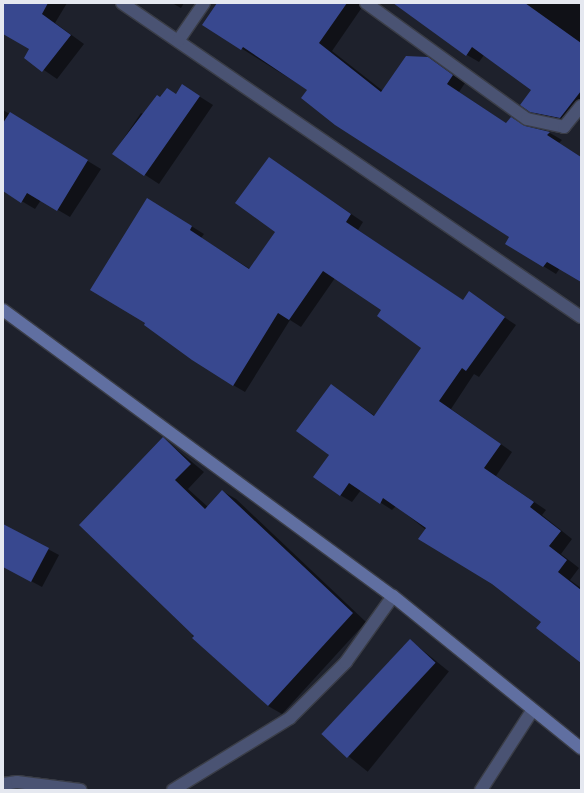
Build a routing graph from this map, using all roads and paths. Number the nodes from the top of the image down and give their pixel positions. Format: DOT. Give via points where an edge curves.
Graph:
graph roads {
  1 [pos="122,3"];
  2 [pos="204,3"];
  3 [pos="366,3"];
  4 [pos="178,41"];
  5 [pos="581,106"];
  6 [pos="3,310"];
  7 [pos="581,317"];
  8 [pos="393,596"];
  9 [pos="532,711"];
  10 [pos="581,748"];
  11 [pos="3,784"];
  12 [pos="81,790"];
  13 [pos="173,790"];
  14 [pos="481,790"];
  1 -- 4 [label="street"];
  2 -- 4 [label="street"];
  3 -- 5 [label="street" via="527,119 564,127"];
  4 -- 7 [label="street"];
  6 -- 8 [label="street"];
  8 -- 9 [label="street"];
  8 -- 13 [label="street" via="346,662 290,718"];
  9 -- 10 [label="street"];
  9 -- 14 [label="street"];
  11 -- 12 [label="street" via="17,782"];
}
